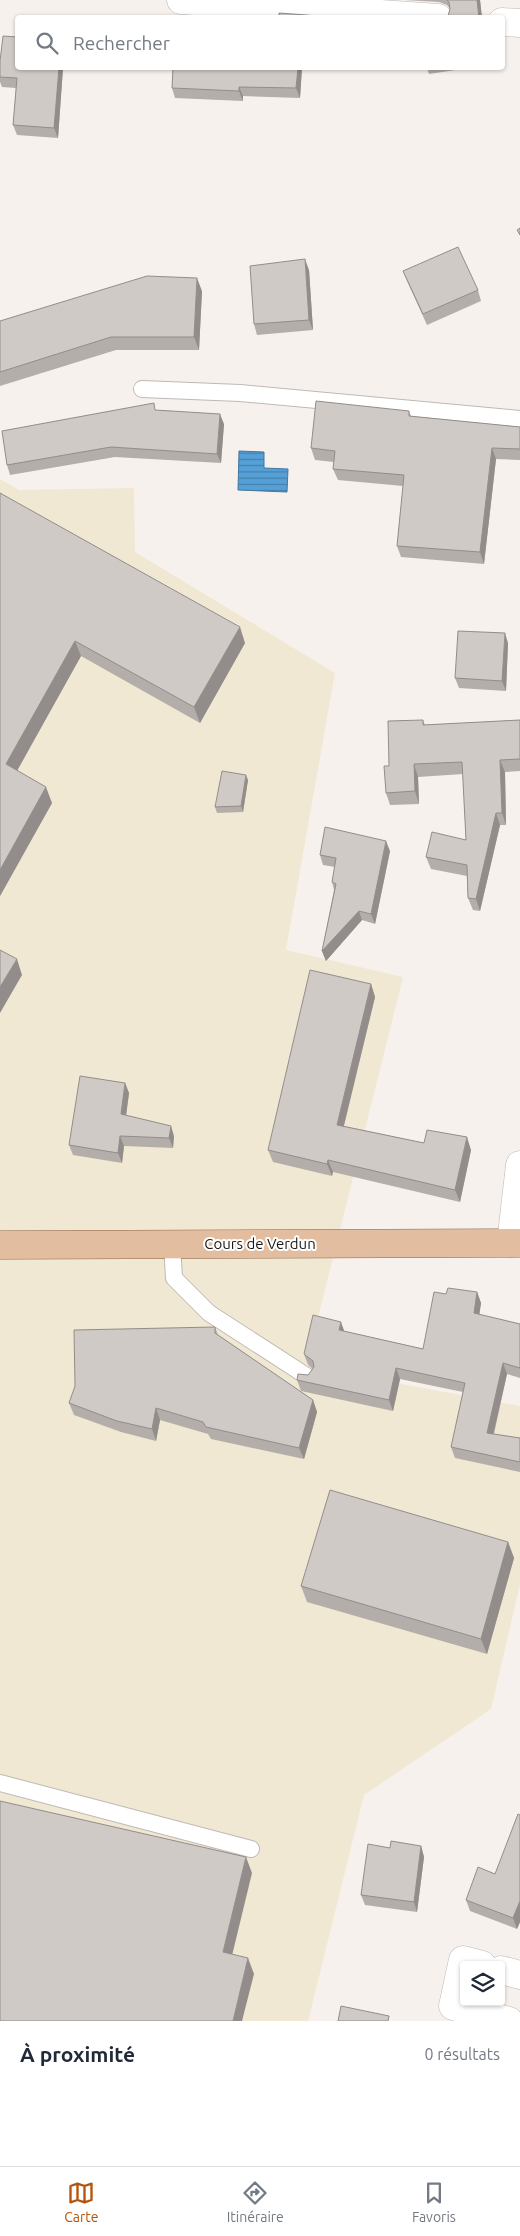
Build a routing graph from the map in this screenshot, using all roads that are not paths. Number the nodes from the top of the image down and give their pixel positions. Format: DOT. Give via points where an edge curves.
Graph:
graph roads {
  1 [pos="181,0"];
  2 [pos="395,15"];
  3 [pos="505,22"];
  4 [pos="520,23"];
  5 [pos="142,388"];
  6 [pos="520,419"];
  7 [pos="520,1165"];
  8 [pos="172,1243"];
  9 [pos="515,1243"];
  10 [pos="0,1245"];
  11 [pos="308,1376"];
  12 [pos="0,1784"];
  13 [pos="251,1849"];
  14 [pos="505,1971"];
  15 [pos="460,1974"];
  16 [pos="520,1975"];
  17 [pos="509,2021"];
  1 -- 2 [label="street"];
  3 -- 4 [label="street"];
  5 -- 6 [label="lane" via="240,392"];
  7 -- 9 [label="street"];
  8 -- 9 [label="main road, Cours de Verdun"];
  8 -- 10 [label="main road, Cours de Verdun"];
  8 -- 11 [label="lane" via="174,1278 209,1313"];
  12 -- 13 [label="lane"];
  14 -- 16 [label="street"];
  15 -- 17 [label="street" via="453,2006"];
}
